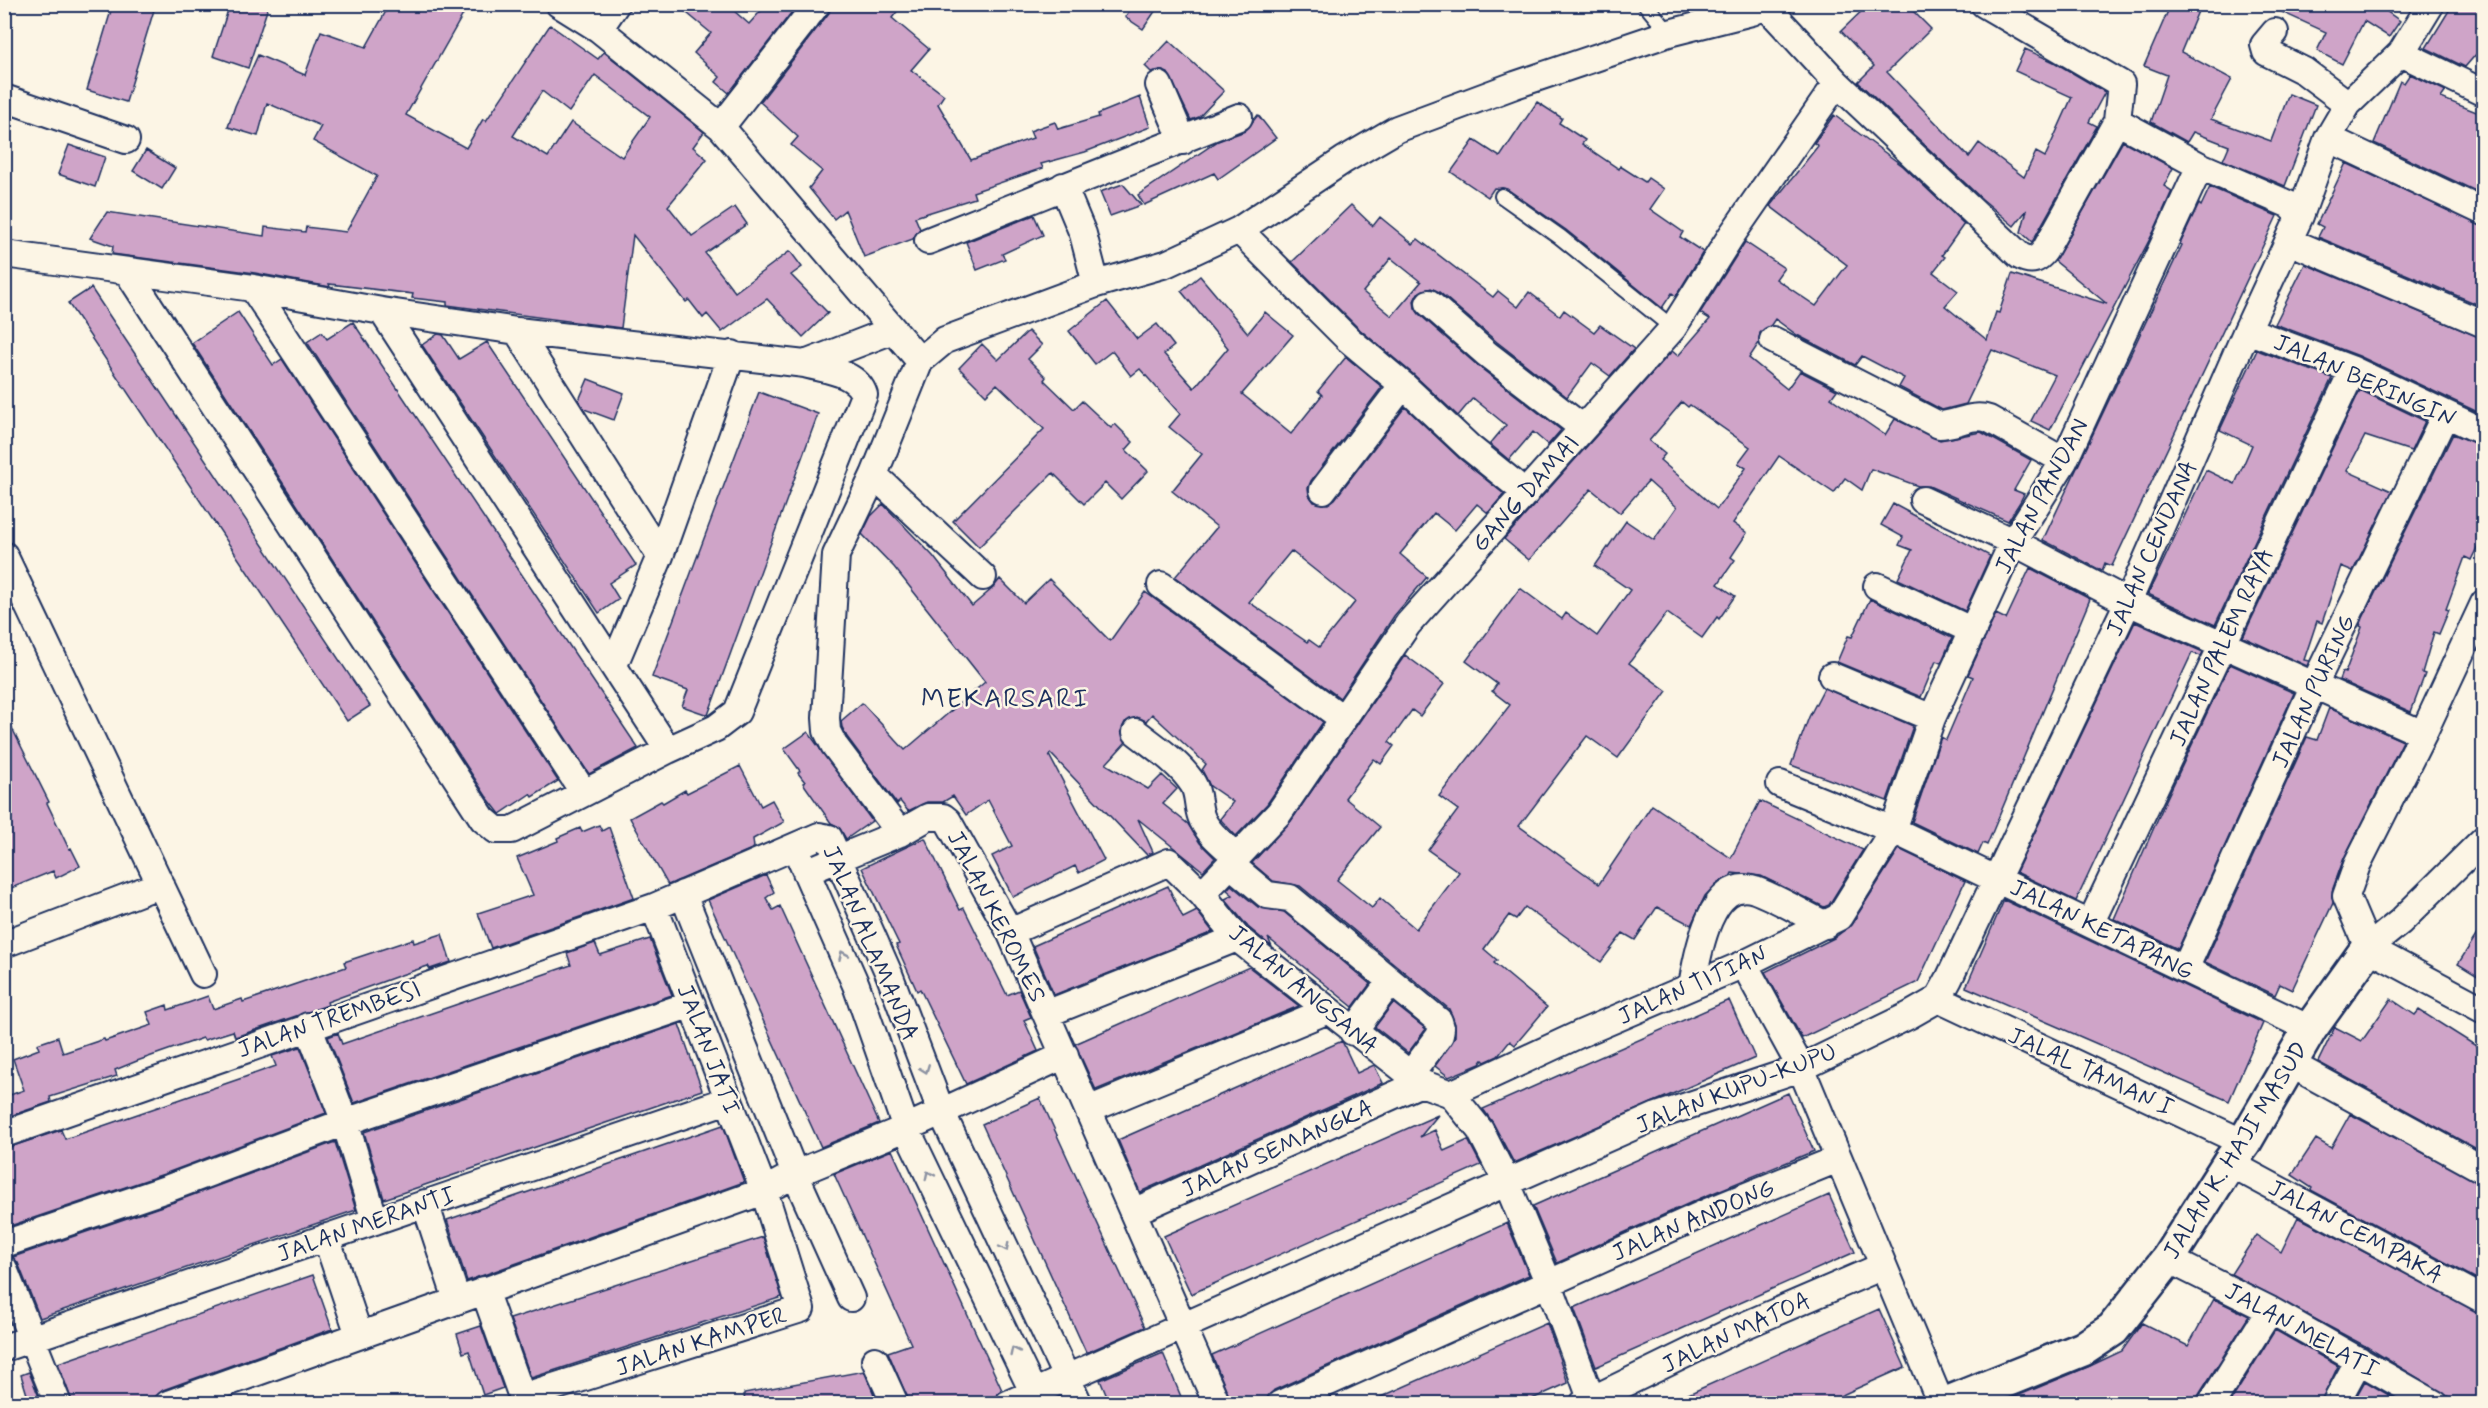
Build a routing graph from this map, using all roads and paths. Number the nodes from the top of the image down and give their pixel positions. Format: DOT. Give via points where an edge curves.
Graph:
graph roads {
  1 [pos="559,4"];
  2 [pos="616,4"];
  3 [pos="817,4"];
  4 [pos="1646,4"];
  5 [pos="1984,4"];
  6 [pos="2431,4"];
  7 [pos="1767,5"];
  8 [pos="599,29"];
  9 [pos="2275,32"];
  10 [pos="1669,33"];
  11 [pos="2401,53"];
  12 [pos="1837,83"];
  13 [pos="1159,85"];
  14 [pos="2484,93"];
  15 [pos="4,98"];
  16 [pos="2348,104"];
  17 [pos="1239,117"];
  18 [pos="2117,121"];
  19 [pos="721,127"];
  20 [pos="2328,138"];
  21 [pos="126,141"];
  22 [pos="1183,141"];
  23 [pos="2200,166"];
  24 [pos="1063,186"];
  25 [pos="1502,196"];
  26 [pos="2484,212"];
  27 [pos="2300,216"];
  28 [pos="1239,230"];
  29 [pos="2289,241"];
  30 [pos="928,242"];
  31 [pos="4,254"];
  32 [pos="127,271"];
  33 [pos="1096,284"];
  34 [pos="253,288"];
  35 [pos="1429,303"];
  36 [pos="382,311"];
  37 [pos="2484,324"];
  38 [pos="1673,328"];
  39 [pos="893,330"];
  40 [pos="2247,330"];
  41 [pos="517,331"];
  42 [pos="1773,340"];
  43 [pos="732,354"];
  44 [pos="920,361"];
  45 [pos="805,364"];
  46 [pos="2353,370"];
  47 [pos="1403,385"];
  48 [pos="2445,415"];
  49 [pos="1583,428"];
  50 [pos="2484,432"];
  51 [pos="2064,461"];
  52 [pos="874,475"];
  53 [pos="1323,490"];
  54 [pos="1526,493"];
  55 [pos="1923,500"];
  56 [pos="2013,542"];
  57 [pos="4,555"];
  58 [pos="660,556"];
  59 [pos="983,577"];
  60 [pos="1161,585"];
  61 [pos="1877,586"];
  62 [pos="2128,602"];
  63 [pos="2484,603"];
  64 [pos="1973,631"];
  65 [pos="2223,643"];
  66 [pos="614,665"];
  67 [pos="1832,676"];
  68 [pos="2314,685"];
  69 [pos="1342,718"];
  70 [pos="1932,718"];
  71 [pos="1136,732"];
  72 [pos="2423,734"];
  73 [pos="668,750"];
  74 [pos="1780,784"];
  75 [pos="584,793"];
  76 [pos="1893,830"];
  77 [pos="900,833"];
  78 [pos="2484,839"];
  79 [pos="795,847"];
  80 [pos="839,860"];
  81 [pos="1233,861"];
  82 [pos="806,872"];
  83 [pos="1997,878"];
  84 [pos="160,884"];
  85 [pos="683,894"];
  86 [pos="1202,894"];
  87 [pos="654,906"];
  88 [pos="2090,924"];
  89 [pos="1826,925"];
  90 [pos="1010,932"];
  91 [pos="1237,938"];
  92 [pos="4,944"];
  93 [pos="2368,948"];
  94 [pos="1744,964"];
  95 [pos="2185,969"];
  96 [pos="203,974"];
  97 [pos="889,974"];
  98 [pos="1390,982"];
  99 [pos="856,985"];
  100 [pos="1692,986"];
  101 [pos="1938,999"];
  102 [pos="692,1004"];
  103 [pos="2484,1010"];
  104 [pos="1326,1011"];
  105 [pos="1046,1014"];
  106 [pos="308,1026"];
  107 [pos="2310,1029"];
  108 [pos="1353,1032"];
  109 [pos="1065,1055"];
  110 [pos="2289,1063"];
  111 [pos="1801,1068"];
  112 [pos="1415,1079"];
  113 [pos="1451,1094"];
  114 [pos="728,1100"];
  115 [pos="1088,1110"];
  116 [pos="941,1111"];
  117 [pos="345,1122"];
  118 [pos="906,1128"];
  119 [pos="4,1134"];
  120 [pos="2236,1153"];
  121 [pos="1838,1159"];
  122 [pos="2484,1170"];
  123 [pos="795,1174"];
  124 [pos="1507,1184"];
  125 [pos="764,1191"];
  126 [pos="425,1203"];
  127 [pos="1133,1212"];
  128 [pos="375,1221"];
  129 [pos="326,1237"];
  130 [pos="4,1244"];
  131 [pos="2168,1259"];
  132 [pos="1883,1266"];
  133 [pos="4,1269"];
  134 [pos="1549,1284"];
  135 [pos="484,1290"];
  136 [pos="851,1298"];
  137 [pos="457,1300"];
  138 [pos="2484,1300"];
  139 [pos="2270,1310"];
  140 [pos="1183,1326"];
  141 [pos="358,1335"];
  142 [pos="32,1338"];
  143 [pos="4,1348"];
  144 [pos="875,1360"];
  145 [pos="2359,1360"];
  146 [pos="1067,1378"];
  147 [pos="1037,1398"];
  148 [pos="1589,1402"];
  149 [pos="58,1404"];
  150 [pos="168,1404"];
  151 [pos="895,1404"];
  152 [pos="1008,1404"];
  153 [pos="1079,1404"];
  154 [pos="1217,1404"];
  155 [pos="1280,1404"];
  156 [pos="1941,1404"];
  157 [pos="1946,1404"];
  158 [pos="2211,1404"];
  159 [pos="2336,1404"];
  160 [pos="2435,1404"];
  1 -- 8 [label="street"];
  2 -- 8 [label="street"];
  3 -- 19 [label="street"];
  4 -- 10 [label="lane"];
  5 -- 18 [label="street" via="2120,82"];
  6 -- 11 [label="street, JALAN CENDANA"];
  7 -- 10 [label="street"];
  7 -- 12 [label="street"];
  8 -- 19 [label="street"];
  9 -- 16 [label="street" via="2264,45 2266,52 2304,71"];
  10 -- 28 [label="street" via="1397,129 1344,159"];
  11 -- 14 [label="street"];
  11 -- 16 [label="street, JALAN CENDANA"];
  12 -- 18 [label="street" via="2027,260 2035,259 2045,250"];
  12 -- 38 [label="street, GANG DAMAI"];
  13 -- 22 [label="street"];
  15 -- 21 [label="street"];
  16 -- 20 [label="street, JALAN CENDANA"];
  17 -- 22 [label="street"];
  18 -- 23 [label="street"];
  19 -- 39 [label="street"];
  20 -- 26 [label="street"];
  20 -- 27 [label="street, JALAN CENDANA"];
  22 -- 24 [label="street"];
  23 -- 27 [label="street" via="2288,204"];
  23 -- 51 [label="street, JALAN PANDAN"];
  24 -- 30 [label="street"];
  24 -- 33 [label="street" via="1083,234"];
  25 -- 38 [label="lane"];
  27 -- 29 [label="street, JALAN CENDANA"];
  28 -- 33 [label="street" via="1166,264"];
  28 -- 47 [label="street" via="1348,339"];
  29 -- 37 [label="street"];
  29 -- 40 [label="street, JALAN CENDANA"];
  31 -- 32 [label="street"];
  32 -- 34 [label="street"];
  32 -- 75 [label="street" via="483,819 496,831 512,830"];
  33 -- 44 [label="street" via="945,340"];
  34 -- 36 [label="street"];
  34 -- 75 [label="street"];
  35 -- 49 [label="street" via="1522,383"];
  36 -- 41 [label="street"];
  36 -- 66 [label="street"];
  38 -- 49 [label="street, GANG DAMAI"];
  39 -- 44 [label="street"];
  39 -- 45 [label="street"];
  40 -- 46 [label="street, JALAN BERINGIN"];
  40 -- 62 [label="street, JALAN CENDANA"];
  41 -- 43 [label="street"];
  41 -- 58 [label="street"];
  42 -- 51 [label="street" via="1939,425 1953,425 1979,416"];
  43 -- 45 [label="street"];
  43 -- 58 [label="street"];
  44 -- 52 [label="street"];
  45 -- 73 [label="street" via="849,376 861,386 864,395 737,712 716,728"];
  46 -- 48 [label="street, JALAN BERINGIN"];
  46 -- 65 [label="street, JALAN PALEM RAYA"];
  47 -- 53 [label="street"];
  47 -- 54 [label="street" via="1469,447"];
  48 -- 50 [label="street, JALAN BERINGIN"];
  48 -- 68 [label="street, JALAN PURING"];
  49 -- 54 [label="street, GANG DAMAI"];
  51 -- 56 [label="street, JALAN PANDAN"];
  52 -- 59 [label="street"];
  52 -- 77 [label="street" via="836,555 826,718 834,745"];
  54 -- 69 [label="street, GANG DAMAI" via="1408,624"];
  55 -- 56 [label="street"];
  56 -- 62 [label="street"];
  56 -- 64 [label="street, JALAN PANDAN"];
  57 -- 84 [label="street"];
  58 -- 66 [label="street"];
  60 -- 69 [label="street"];
  61 -- 64 [label="street"];
  62 -- 65 [label="street"];
  62 -- 83 [label="street, JALAN CENDANA"];
  63 -- 72 [label="street"];
  64 -- 70 [label="street, JALAN PANDAN"];
  65 -- 68 [label="street"];
  65 -- 88 [label="street, JALAN PALEM RAYA"];
  66 -- 73 [label="street"];
  67 -- 70 [label="street"];
  68 -- 72 [label="street"];
  68 -- 95 [label="street, JALAN PURING"];
  69 -- 81 [label="street, GANG DAMAI" via="1279,813"];
  70 -- 76 [label="street, JALAN PANDAN"];
  71 -- 81 [label="street" via="1181,769 1194,785 1205,825"];
  72 -- 93 [label="street" via="2357,865 2346,896"];
  73 -- 75 [label="street"];
  74 -- 76 [label="street, JALAN KETAPANG"];
  76 -- 83 [label="street, JALAN KETAPANG"];
  76 -- 89 [label="street, JALAN TITIAN" via="1846,908"];
  77 -- 80 [label="street"];
  77 -- 90 [label="street, JALAN KEROMES" via="928,817 943,817"];
  78 -- 93 [label="street, JALAN K. HAJI MASUD"];
  79 -- 80 [label="street, JALAN ALAMANDA" via="825,835"];
  79 -- 82 [label="street, JALAN ALAMANDA"];
  79 -- 85 [label="street, JALAN TREMBESI"];
  80 -- 82 [label="street"];
  80 -- 97 [label="street, JALAN ALAMANDA"];
  81 -- 86 [label="street, GANG DAMAI"];
  81 -- 98 [label="street" via="1267,895 1290,898"];
  99 -- 82 [label="street, JALAN ALAMANDA, one-way"];
  83 -- 88 [label="street, JALAN KETAPANG"];
  83 -- 101 [label="street"];
  84 -- 92 [label="street"];
  84 -- 96 [label="street"];
  85 -- 87 [label="street, JALAN TREMBESI"];
  85 -- 123 [label="street, JALAN JATI"];
  86 -- 90 [label="street, JALAN ANGSANA" via="1169,862"];
  86 -- 91 [label="street, JALAN ANGSANA"];
  87 -- 102 [label="street, JALAN JATI"];
  87 -- 106 [label="street, JALAN TREMBESI"];
  88 -- 95 [label="street, JALAN KETAPANG"];
  89 -- 94 [label="street, JALAN TITIAN"];
  89 -- 100 [label="street" via="1753,890 1738,889 1726,894 1715,906 1701,940"];
  90 -- 105 [label="street, JALAN KEROMES"];
  91 -- 104 [label="street, JALAN ANGSANA"];
  91 -- 105 [label="street"];
  93 -- 103 [label="street"];
  93 -- 107 [label="street, JALAN K. HAJI MASUD"];
  94 -- 100 [label="street, JALAN TITIAN"];
  94 -- 111 [label="street"];
  95 -- 107 [label="street, JALAN KETAPANG"];
  97 -- 99 [label="street"];
  97 -- 116 [label="street, JALAN ALAMANDA, one-way"];
  98 -- 108 [label="street"];
  98 -- 112 [label="street" via="1442,1028"];
  99 -- 118 [label="street, JALAN ALAMANDA"];
  100 -- 113 [label="street, JALAN TITIAN"];
  101 -- 111 [label="street, JALAN KUPU-KUPU"];
  101 -- 120 [label="street, JALAL TAMAN I"];
  102 -- 114 [label="street, JALAN JATI"];
  102 -- 117 [label="street"];
  104 -- 108 [label="street, JALAN ANGSANA"];
  104 -- 115 [label="street"];
  105 -- 109 [label="street, JALAN KEROMES"];
  106 -- 117 [label="street"];
  106 -- 119 [label="street, JALAN TREMBESI"];
  107 -- 110 [label="street, JALAN K. HAJI MASUD"];
  108 -- 112 [label="street, JALAN ANGSANA"];
  109 -- 115 [label="street, JALAN KEROMES"];
  109 -- 116 [label="street"];
  110 -- 120 [label="street, JALAN K. HAJI MASUD"];
  110 -- 122 [label="street"];
  111 -- 121 [label="street"];
  111 -- 124 [label="street, JALAN KUPU-KUPU" via="1658,1116"];
  112 -- 113 [label="street, JALAN ANGSANA"];
  112 -- 127 [label="street, JALAN SEMANGKA"];
  113 -- 124 [label="street" via="1480,1130"];
  114 -- 125 [label="street, JALAN JATI"];
  114 -- 126 [label="street, JALAN MERANTI"];
  115 -- 127 [label="street, JALAN KEROMES"];
  116 -- 118 [label="street"];
  116 -- 146 [label="street, JALAN ALAMANDA, one-way"];
  117 -- 128 [label="street"];
  117 -- 130 [label="street"];
  118 -- 123 [label="street"];
  147 -- 118 [label="street, JALAN ALAMANDA, one-way"];
  120 -- 131 [label="street, JALAN K. HAJI MASUD"];
  120 -- 138 [label="street, JALAN CEMPAKA"];
  121 -- 132 [label="street"];
  121 -- 134 [label="street, JALAN ANDONG" via="1707,1212"];
  123 -- 125 [label="street"];
  123 -- 136 [label="street, JALAN JATI"];
  124 -- 134 [label="street"];
  124 -- 140 [label="street, JALAN KUPU-KUPU"];
  125 -- 135 [label="street"];
  125 -- 135 [label="street, JALAN KAMPER" via="801,1309 782,1316 522,1397"];
  126 -- 128 [label="street, JALAN MERANTI"];
  126 -- 137 [label="street"];
  127 -- 140 [label="street, JALAN KEROMES"];
  128 -- 129 [label="street, JALAN MERANTI"];
  129 -- 141 [label="street"];
  129 -- 142 [label="street, JALAN MERANTI"];
  131 -- 139 [label="street, JALAN MELATI"];
  131 -- 157 [label="street, JALAN K. HAJI MASUD" via="2113,1329 2083,1349"];
  132 -- 148 [label="street, JALAN MATOA" via="1741,1328"];
  132 -- 156 [label="street"];
  133 -- 142 [label="street"];
  134 -- 148 [label="street"];
  134 -- 155 [label="street, JALAN ANDONG"];
  135 -- 137 [label="street"];
  137 -- 141 [label="street"];
  139 -- 145 [label="street, JALAN MELATI"];
  139 -- 158 [label="street"];
  140 -- 146 [label="street, JALAN KUPU-KUPU"];
  140 -- 154 [label="street, JALAN KEROMES"];
  141 -- 150 [label="street"];
  142 -- 143 [label="street, JALAN MERANTI"];
  142 -- 149 [label="street"];
  144 -- 151 [label="street"];
  145 -- 159 [label="street"];
  145 -- 160 [label="street, JALAN MELATI"];
  146 -- 147 [label="street, JALAN KUPU-KUPU"];
  146 -- 153 [label="street, JALAN ALAMANDA"];
  147 -- 152 [label="street, JALAN KUPU-KUPU"];
}
